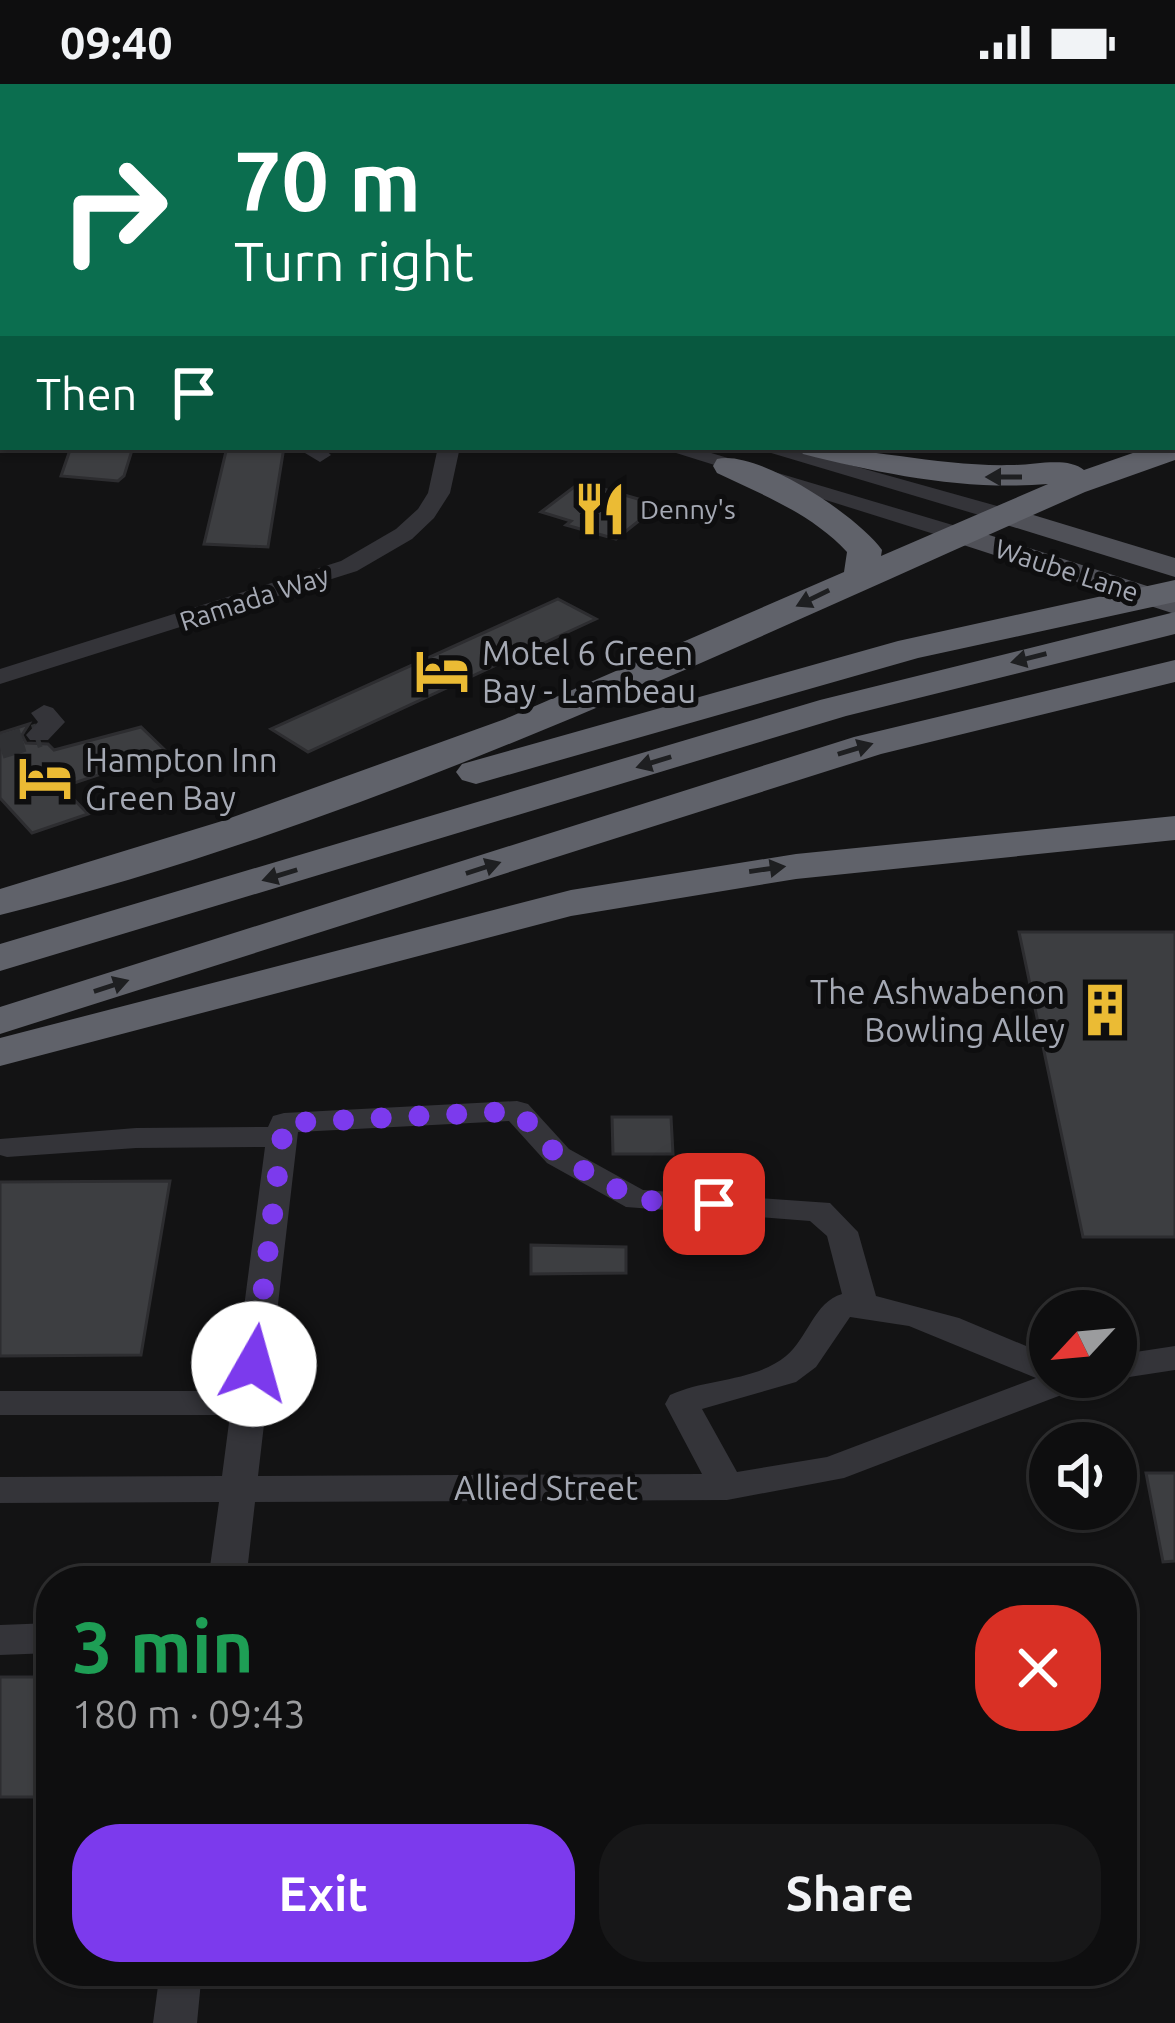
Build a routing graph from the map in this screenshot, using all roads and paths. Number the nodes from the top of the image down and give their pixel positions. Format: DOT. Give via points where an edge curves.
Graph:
graph roads {
  1 [pos="448,450"];
  2 [pos="677,450"];
  3 [pos="773,450"];
  4 [pos="828,450"];
  5 [pos="1168,451"];
  6 [pos="728,466"];
  7 [pos="1007,516"];
  8 [pos="958,534"];
  9 [pos="1175,568"];
  10 [pos="860,575"];
  11 [pos="1175,591"];
  12 [pos="1175,605"];
  13 [pos="1159,627"];
  14 [pos="1175,671"];
  15 [pos="0,677"];
  16 [pos="1175,828"];
  17 [pos="0,902"];
  18 [pos="0,913"];
  19 [pos="0,958"];
  20 [pos="0,1021"];
  21 [pos="0,1052"];
  22 [pos="283,1130"];
  23 [pos="7,1147"];
  24 [pos="861,1303"];
  25 [pos="1175,1358"];
  26 [pos="1029,1362"];
  27 [pos="1137,1364"];
  28 [pos="1029,1393"];
  29 [pos="0,1402"];
  30 [pos="249,1403"];
  31 [pos="727,1487"];
  32 [pos="238,1488"];
  33 [pos="0,1490"];
  34 [pos="229,1566"];
  35 [pos="36,1639"];
  36 [pos="0,1640"];
  37 [pos="179,1986"];
  38 [pos="175,2023"];
  1 -- 15 [label="street, Ramada Way" via="439,494 425,513 349,566"];
  2 -- 6 [label="street"];
  3 -- 7 [label="street"];
  5 -- 4 [label="highway, one-way" via="1005,478"];
  5 -- 7 [label="highway"];
  6 -- 8 [label="street"];
  6 -- 10 [label="highway" via="850,532 865,550"];
  7 -- 8 [label="highway"];
  7 -- 9 [label="main road, Waube Lane"];
  8 -- 10 [label="highway"];
  8 -- 12 [label="main road, Waube Lane"];
  10 -- 17 [label="highway, one-way" via="519,727 236,830"];
  11 -- 18 [label="highway" via="710,703"];
  13 -- 19 [label="highway, one-way" via="832,708"];
  20 -- 14 [label="highway, one-way" via="868,745"];
  21 -- 16 [label="highway, one-way" via="630,892 790,866"];
  22 -- 23 [label="street"];
  22 -- 24 [label="street" via="518,1111 558,1156 637,1200 819,1211 842,1232"];
  22 -- 30 [label="street"];
  24 -- 26 [label="street"];
  24 -- 31 [label="street" via="841,1306 791,1370 682,1403"];
  25 -- 27 [label="street"];
  28 -- 31 [label="street, Allied Street" via="831,1469"];
  29 -- 30 [label="street"];
  30 -- 32 [label="street"];
  31 -- 32 [label="street, Allied Street"];
  32 -- 33 [label="street, Allied Street"];
  32 -- 34 [label="street"];
  35 -- 36 [label="street"];
  37 -- 38 [label="street"];
}
